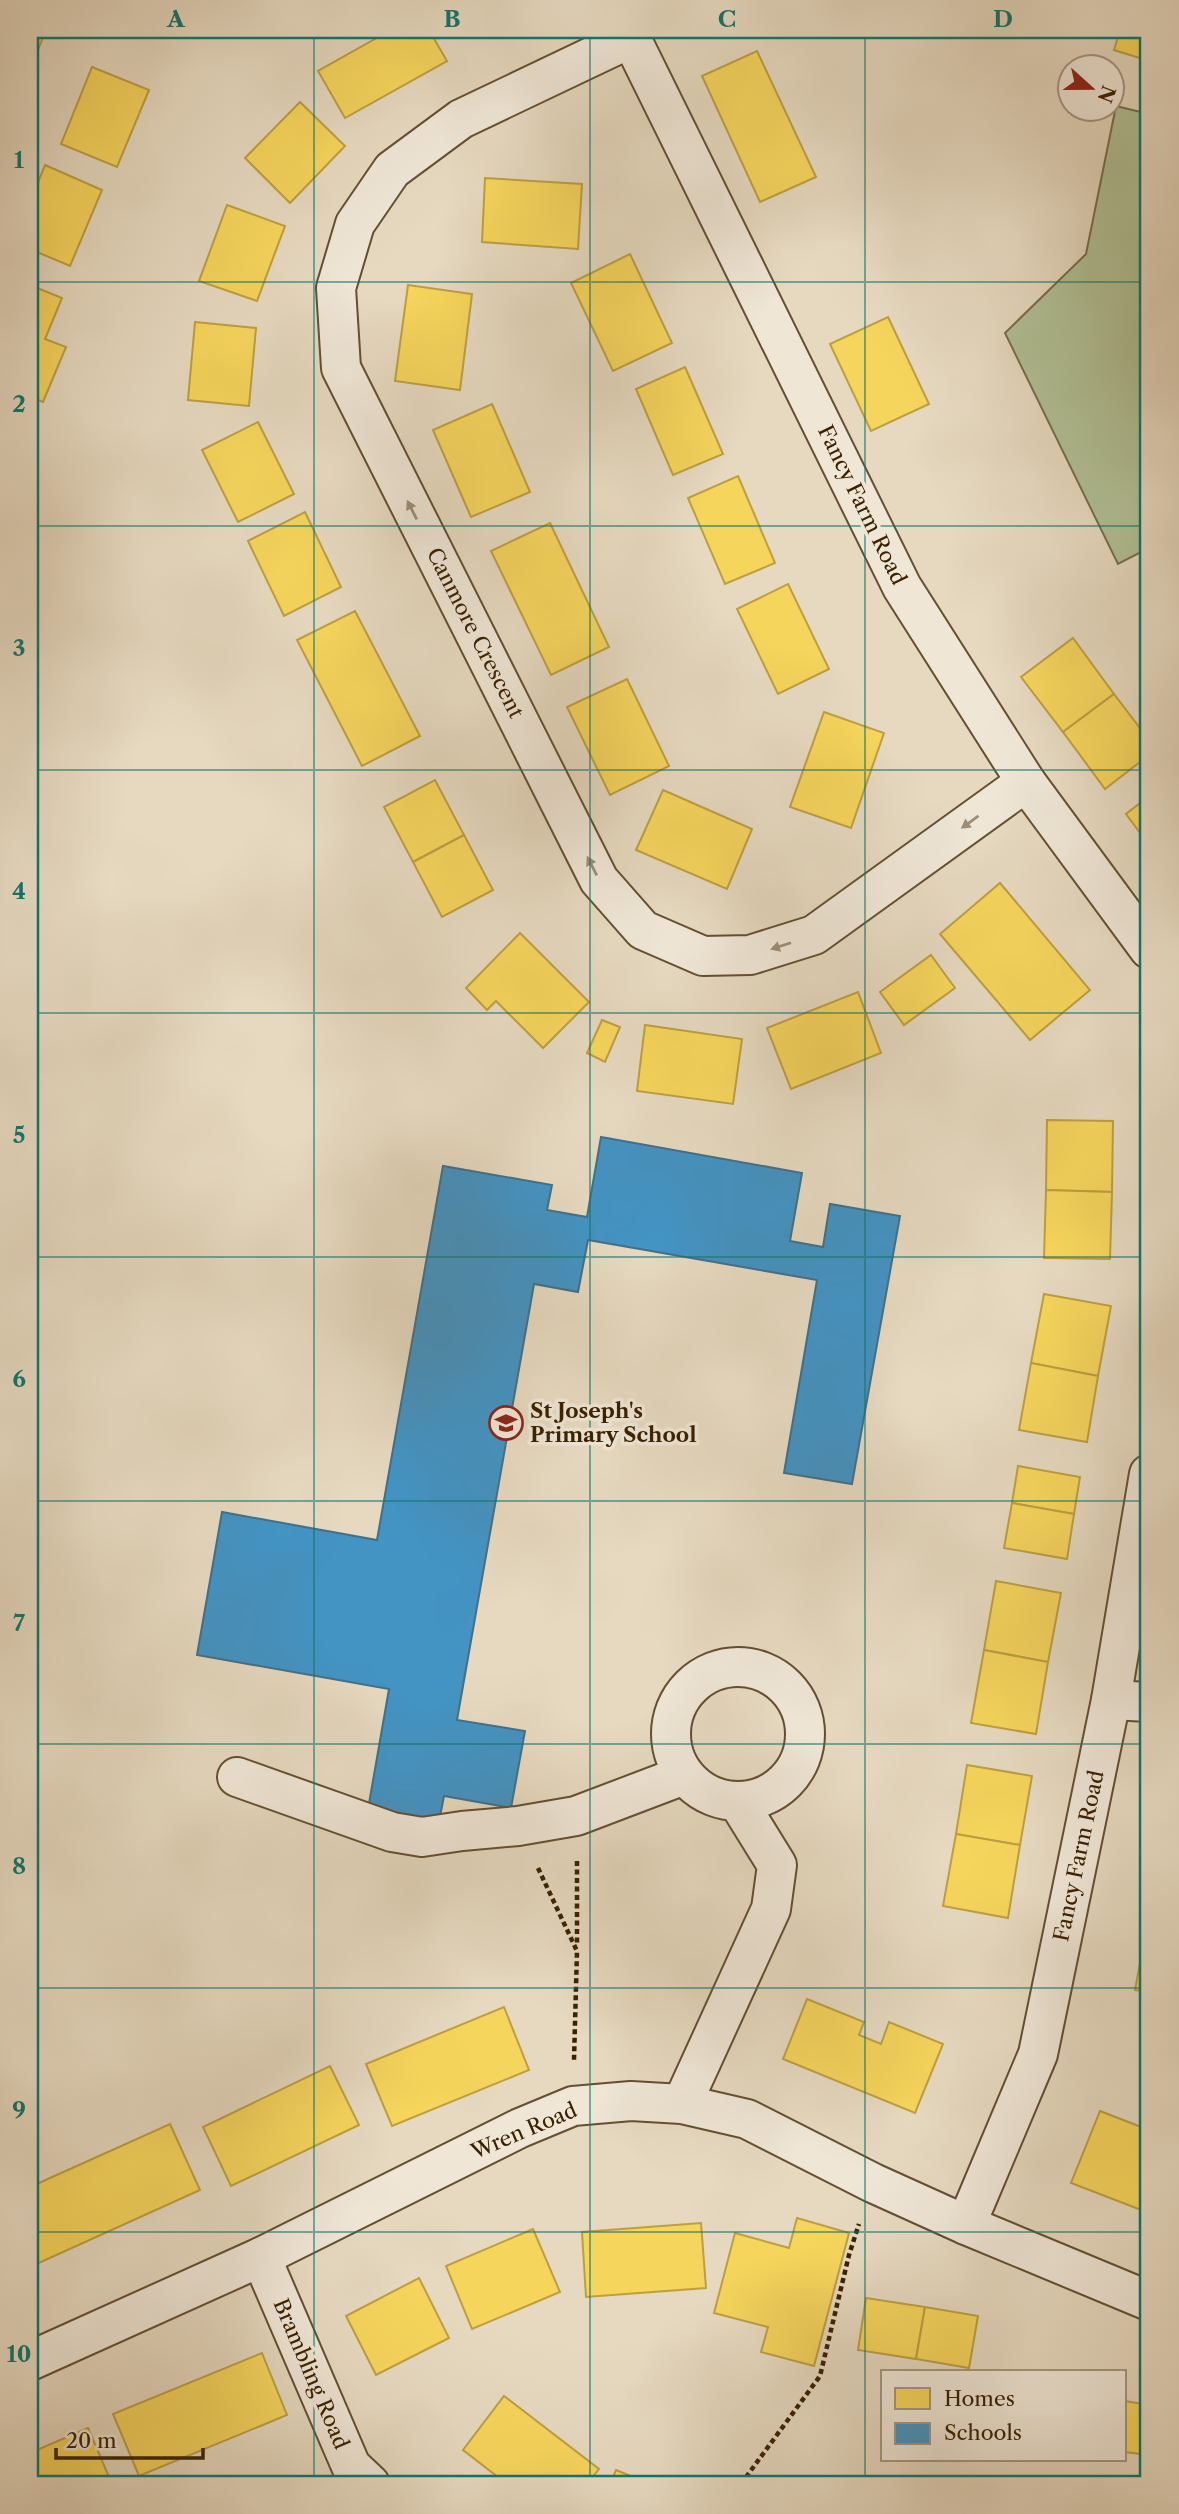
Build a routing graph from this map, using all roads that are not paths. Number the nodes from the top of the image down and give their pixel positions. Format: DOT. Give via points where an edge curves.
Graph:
graph roads {
  1 [pos="629,34"];
  2 [pos="1026,782"];
  3 [pos="1149,949"];
  4 [pos="1149,1474"];
  5 [pos="1111,1700"];
  6 [pos="1149,1702"];
  7 [pos="684,1775"];
  8 [pos="237,1777"];
  9 [pos="738,1802"];
  10 [pos="682,2104"];
  11 [pos="965,2225"];
  12 [pos="261,2257"];
  13 [pos="1149,2301"];
  14 [pos="30,2361"];
  15 [pos="370,2484"];
  1 -- 2 [label="street, Fancy Farm Road" via="902,587"];
  2 -- 1 [label="street, Canmore Crescent, one-way" via="814,935 750,955 703,956 643,930 599,880 341,368 336,288 355,224 392,170 461,119"];
  2 -- 3 [label="street, Fancy Farm Road"];
  4 -- 5 [label="street, Fancy Farm Road"];
  5 -- 6 [label="street"];
  5 -- 11 [label="street, Fancy Farm Road" via="1038,2054"];
  7 -- 8 [label="street" via="576,1816 422,1837 392,1832"];
  7 -- 9 [label="street" via="713,1797"];
  7 -- 9 [label="street" via="673,1751 671,1725 676,1706 688,1689 721,1669 740,1667 771,1675 799,1705 805,1742 793,1772 780,1787"];
  9 -- 10 [label="street" via="777,1865 771,1909"];
  10 -- 11 [label="street, Wren Road" via="747,2119"];
  10 -- 12 [label="street, Wren Road" via="631,2101 573,2106"];
  11 -- 13 [label="street, Wren Road"];
  12 -- 14 [label="street, Wren Road"];
  12 -- 15 [label="street, Brambling Road" via="351,2466"];
}
